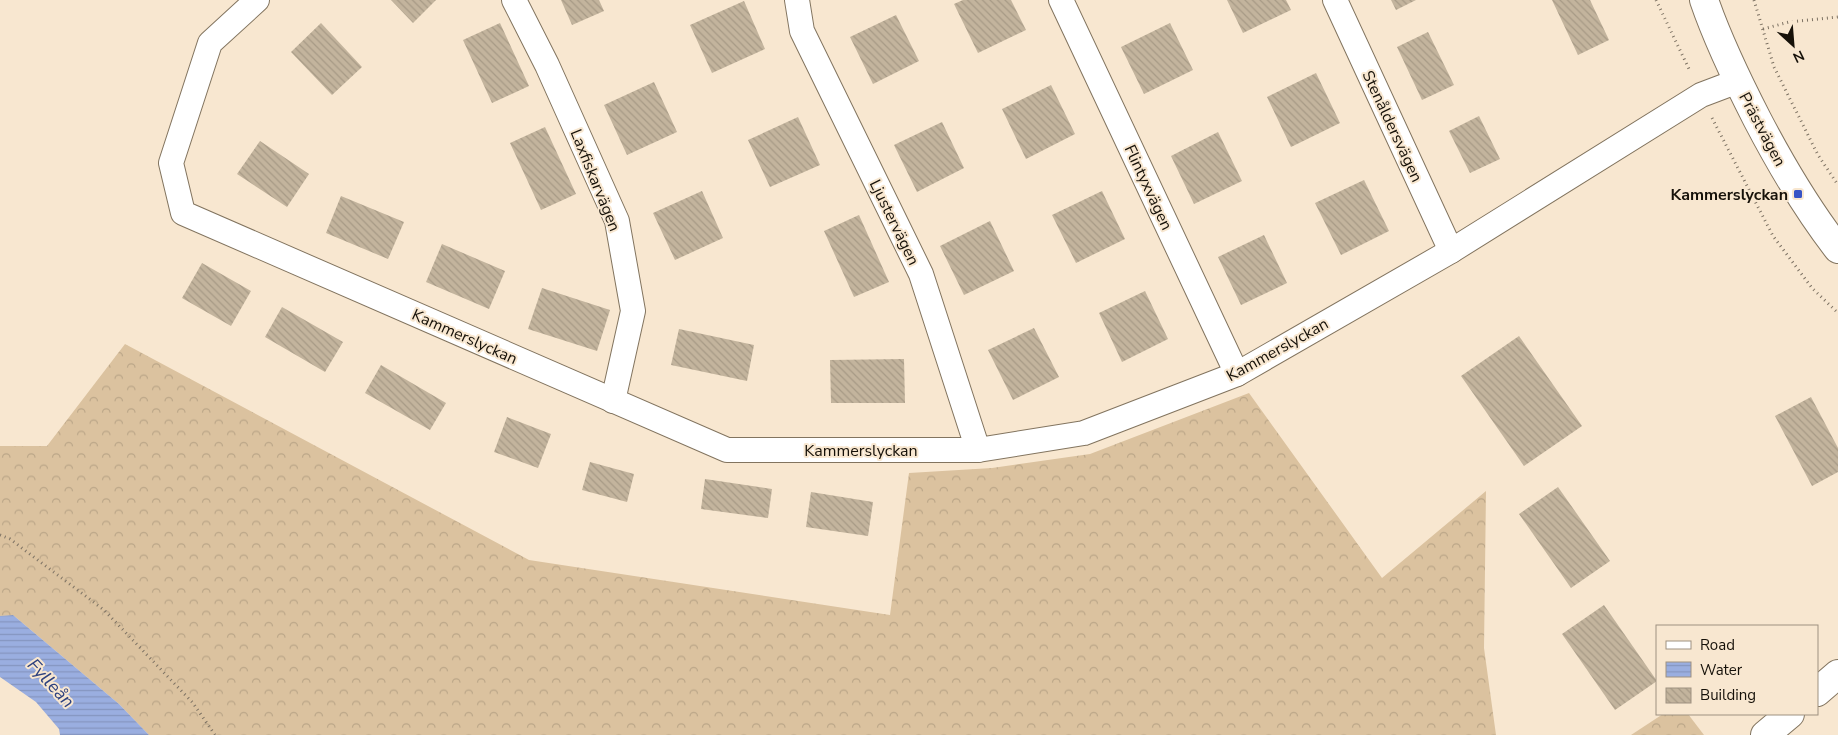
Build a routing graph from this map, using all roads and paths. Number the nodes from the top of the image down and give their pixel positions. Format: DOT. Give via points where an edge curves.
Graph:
graph roads {
  1 [pos="257,0"];
  2 [pos="514,0"];
  3 [pos="797,0"];
  4 [pos="1061,0"];
  5 [pos="1335,0"];
  6 [pos="1656,0"];
  7 [pos="1704,0"];
  8 [pos="1754,0"];
  9 [pos="1838,17"];
  10 [pos="1763,29"];
  11 [pos="1738,81"];
  12 [pos="1701,95"];
  13 [pos="1838,185"];
  14 [pos="1838,249"];
  15 [pos="1451,251"];
  16 [pos="1838,313"];
  17 [pos="1237,374"];
  18 [pos="613,401"];
  19 [pos="978,450"];
  20 [pos="0,535"];
  21 [pos="1838,674"];
  22 [pos="1818,691"];
  23 [pos="1789,715"];
  24 [pos="215,735"];
  25 [pos="1765,735"];
  1 -- 18 [label="street, Kammerslyckan" via="210,43 171,163 183,213"];
  2 -- 18 [label="street, Laxfiskarvägen" via="617,221 633,311"];
  3 -- 19 [label="street, Ljustervägen" via="802,31 921,274"];
  4 -- 17 [label="street, Flintyxvägen"];
  5 -- 15 [label="street, Stenåldersvägen"];
  6 -- 12 [label="path"];
  7 -- 11 [label="street, Prästvägen"];
  8 -- 10 [label="path"];
  9 -- 10 [label="path" via="1789,22"];
  10 -- 13 [label="path" via="1774,67 1818,155"];
  11 -- 12 [label="street, Kammerslyckan"];
  11 -- 14 [label="street, Prästvägen" via="1798,194"];
  12 -- 15 [label="street, Kammerslyckan"];
  12 -- 16 [label="path" via="1773,236 1812,288"];
  15 -- 17 [label="street, Kammerslyckan"];
  17 -- 19 [label="street, Kammerslyckan" via="1084,433"];
  18 -- 19 [label="street, Kammerslyckan" via="727,450"];
  20 -- 24 [label="path" via="10,539 104,610 193,703"];
  21 -- 22 [label="street"];
  23 -- 25 [label="street"];
}
